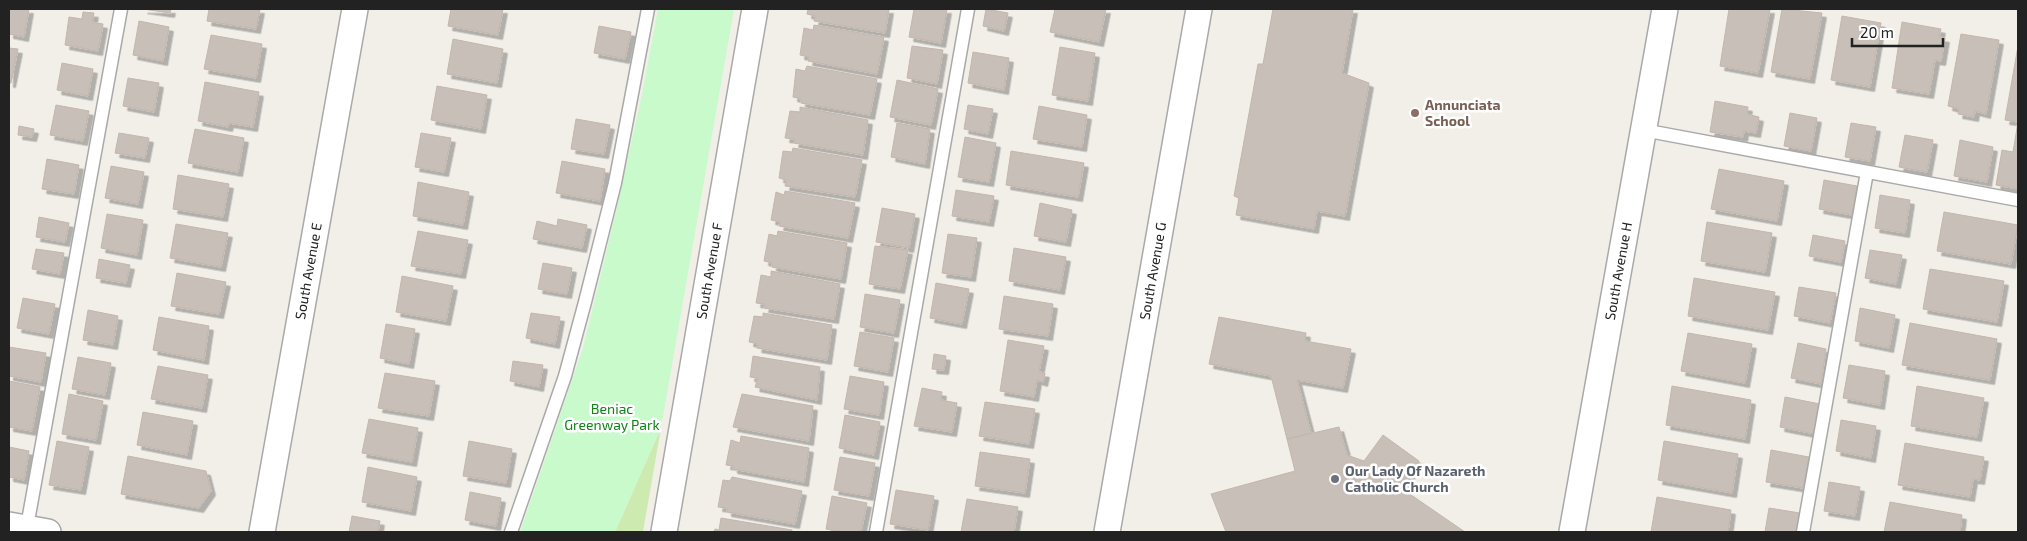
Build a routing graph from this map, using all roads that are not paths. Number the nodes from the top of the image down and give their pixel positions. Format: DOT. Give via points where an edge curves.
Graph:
graph roads {
  1 [pos="121,9"];
  2 [pos="355,9"];
  3 [pos="648,9"];
  4 [pos="755,9"];
  5 [pos="968,9"];
  6 [pos="1199,9"];
  7 [pos="1665,9"];
  8 [pos="1643,130"];
  9 [pos="1867,172"];
  10 [pos="2018,200"];
  11 [pos="27,530"];
  12 [pos="262,532"];
  13 [pos="511,532"];
  14 [pos="664,532"];
  15 [pos="876,532"];
  16 [pos="1107,532"];
  17 [pos="1572,532"];
  18 [pos="1803,532"];
  1 -- 11 [label="lane"];
  2 -- 12 [label="street, South Avenue E"];
  3 -- 13 [label="lane" via="615,183 585,302 565,376"];
  4 -- 14 [label="street, South Avenue F"];
  5 -- 15 [label="lane"];
  6 -- 16 [label="street, South Avenue G"];
  7 -- 8 [label="street, South Avenue H"];
  8 -- 9 [label="lane"];
  8 -- 17 [label="street, South Avenue H"];
  9 -- 10 [label="lane"];
  9 -- 18 [label="lane"];
}
